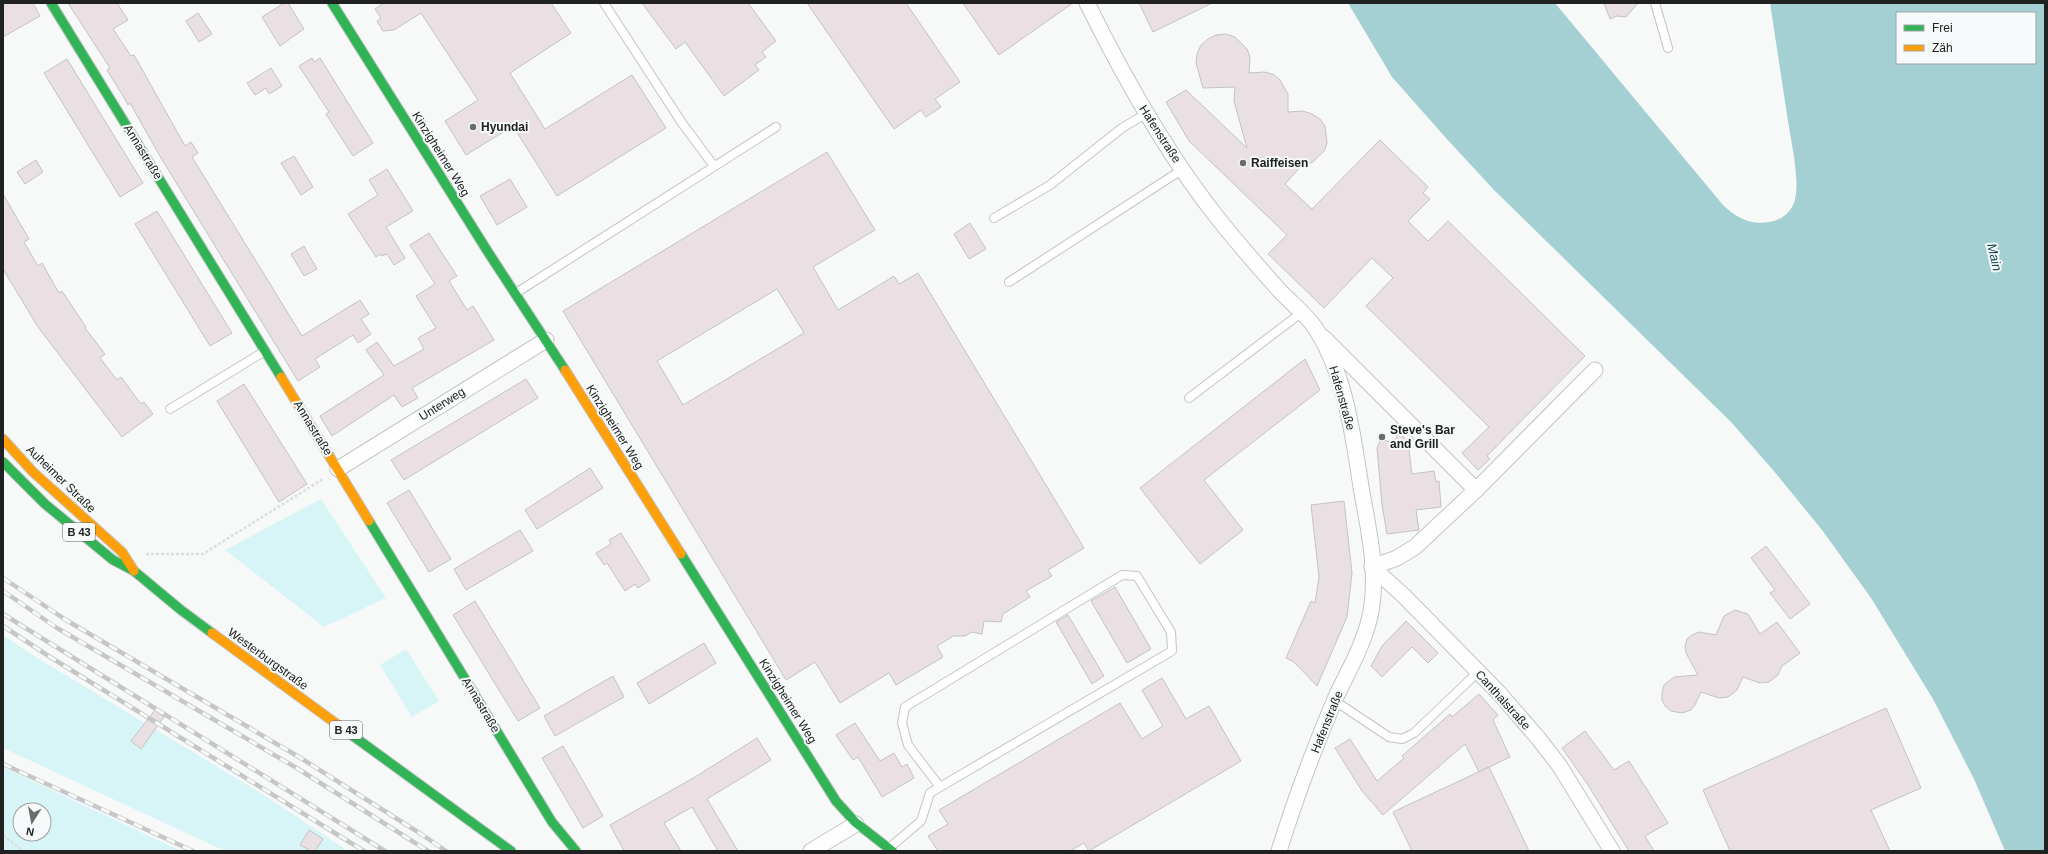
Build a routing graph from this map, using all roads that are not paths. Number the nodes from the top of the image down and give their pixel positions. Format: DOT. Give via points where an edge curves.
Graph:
graph roads {
  1 [pos="52,3"];
  2 [pos="332,3"];
  3 [pos="604,3"];
  4 [pos="1087,3"];
  5 [pos="1655,3"];
  6 [pos="1668,48"];
  7 [pos="1147,113"];
  8 [pos="776,127"];
  9 [pos="714,166"];
  10 [pos="1183,169"];
  11 [pos="994,218"];
  12 [pos="1009,282"];
  13 [pos="515,293"];
  14 [pos="1301,313"];
  15 [pos="1315,328"];
  16 [pos="546,340"];
  17 [pos="265,350"];
  18 [pos="1595,370"];
  19 [pos="1189,398"];
  20 [pos="170,409"];
  21 [pos="3,439"];
  22 [pos="3,462"];
  23 [pos="338,469"];
  24 [pos="1476,490"];
  25 [pos="1372,567"];
  26 [pos="134,571"];
  27 [pos="1478,672"];
  28 [pos="1335,700"];
  29 [pos="940,787"];
  30 [pos="856,824"];
  31 [pos="890,850"];
  32 [pos="510,851"];
  33 [pos="576,851"];
  34 [pos="811,851"];
  35 [pos="1279,851"];
  36 [pos="1612,851"];
  1 -- 17 [label="street, Annastraße"];
  2 -- 13 [label="street, Kinzigheimer Weg"];
  3 -- 9 [label="lane" via="682,123"];
  4 -- 7 [label="street, Hafenstraße"];
  5 -- 6 [label="lane"];
  7 -- 10 [label="street, Hafenstraße"];
  7 -- 11 [label="lane" via="1122,128 1050,185"];
  8 -- 9 [label="lane"];
  9 -- 13 [label="lane"];
  10 -- 12 [label="lane"];
  10 -- 14 [label="street, Hafenstraße" via="1222,224"];
  13 -- 16 [label="street, Kinzigheimer Weg"];
  14 -- 15 [label="street, Hafenstraße"];
  14 -- 19 [label="lane"];
  15 -- 24 [label="street"];
  15 -- 25 [label="street, Hafenstraße" via="1332,361 1346,406 1371,546"];
  16 -- 23 [label="street, Unterweg"];
  16 -- 30 [label="street, Kinzigheimer Weg" via="836,801"];
  17 -- 20 [label="lane"];
  17 -- 23 [label="street, Annastraße"];
  18 -- 24 [label="street"];
  21 -- 26 [label="street, Auheimer Straße" via="33,472 122,552"];
  22 -- 26 [label="street, Westerburgstraße / B 43" via="45,504 113,560"];
  23 -- 33 [label="street, Annastraße" via="552,822"];
  24 -- 25 [label="street" via="1415,547 1397,558"];
  25 -- 27 [label="street, Canthalstraße"];
  25 -- 28 [label="street, Hafenstraße" via="1374,593 1368,627"];
  26 -- 32 [label="street, Westerburgstraße / B 43" via="181,610"];
  27 -- 28 [label="lane" via="1414,733 1402,740 1390,737"];
  27 -- 36 [label="street, Canthalstraße" via="1560,766"];
  28 -- 35 [label="street, Hafenstraße"];
  29 -- 29 [label="lane" via="1172,651 1171,632 1137,576 1122,575 905,707 902,723 908,745"];
  29 -- 31 [label="lane" via="930,793 922,821"];
  30 -- 31 [label="street, Kinzigheimer Weg"];
  30 -- 34 [label="street"];
}
